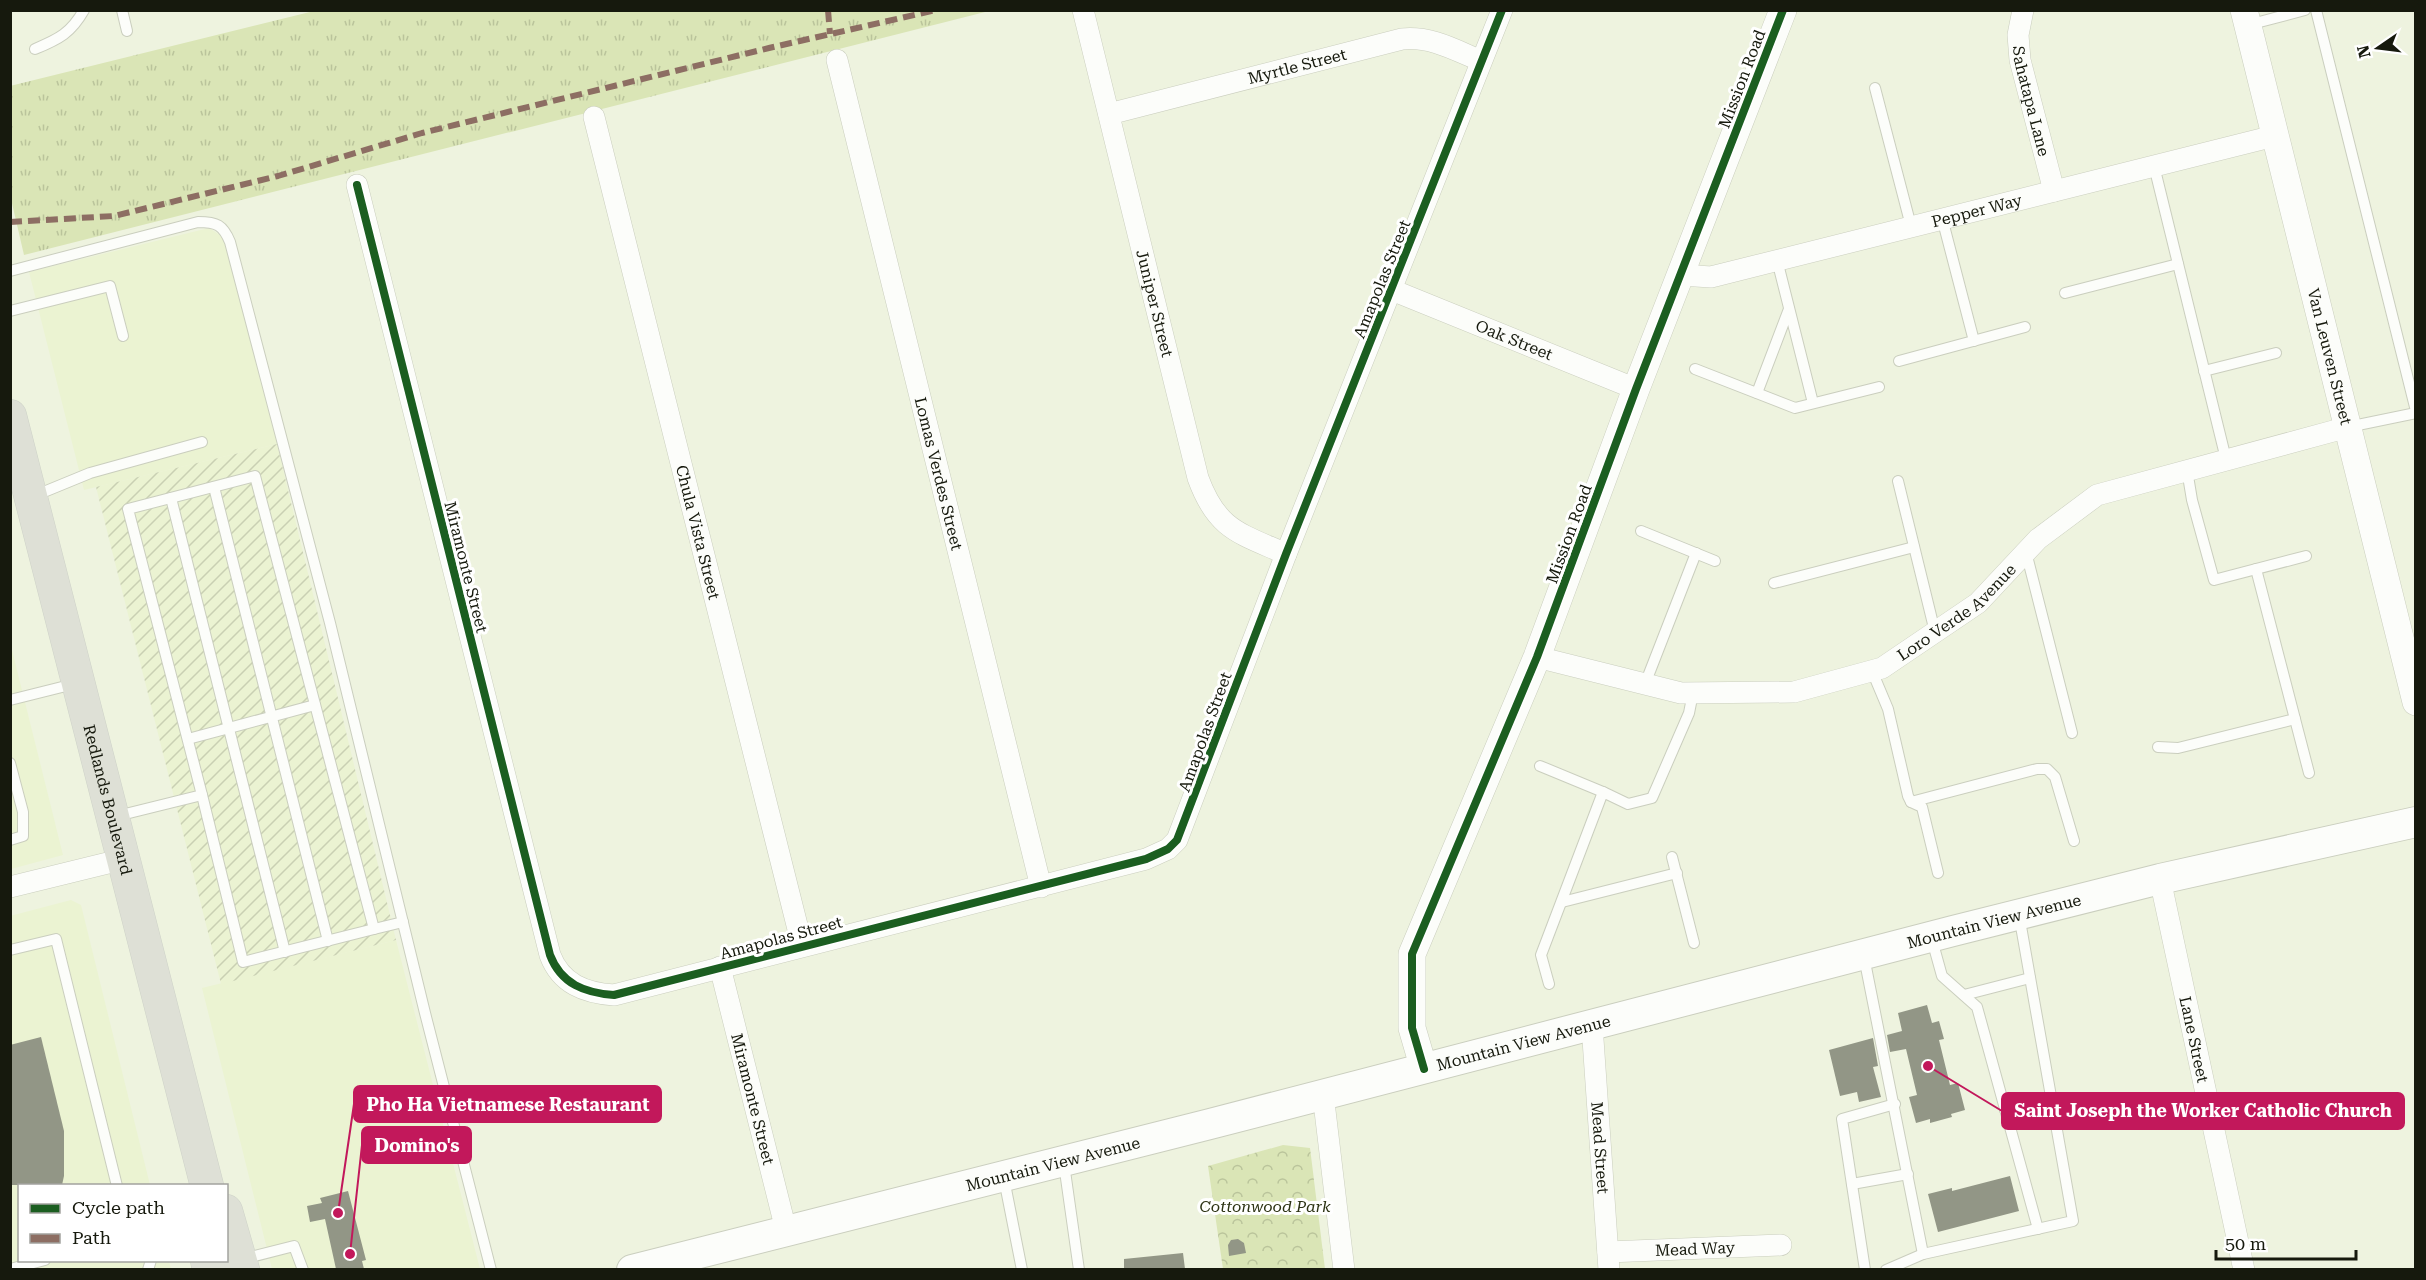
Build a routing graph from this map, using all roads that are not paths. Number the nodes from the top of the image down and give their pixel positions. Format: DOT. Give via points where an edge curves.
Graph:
graph roads {
  1 [pos="84,10"];
  2 [pos="122,10"];
  3 [pos="1083,10"];
  4 [pos="1502,10"];
  5 [pos="1783,10"];
  6 [pos="2023,10"];
  7 [pos="2305,10"];
  8 [pos="2316,10"];
  9 [pos="2246,18"];
  10 [pos="127,31"];
  11 [pos="35,49"];
  12 [pos="837,60"];
  13 [pos="1481,61"];
  14 [pos="1875,88"];
  15 [pos="1109,114"];
  16 [pos="594,117"];
  17 [pos="2274,136"];
  18 [pos="2154,166"];
  19 [pos="357,185"];
  20 [pos="2054,191"];
  21 [pos="1942,218"];
  22 [pos="1911,226"];
  23 [pos="1777,260"];
  24 [pos="2178,264"];
  25 [pos="10,271"];
  26 [pos="1681,275"];
  27 [pos="1392,290"];
  28 [pos="2065,293"];
  29 [pos="1790,309"];
  30 [pos="10,311"];
  31 [pos="2025,327"];
  32 [pos="123,336"];
  33 [pos="1974,341"];
  34 [pos="2276,352"];
  35 [pos="1899,361"];
  36 [pos="1695,369"];
  37 [pos="2204,371"];
  38 [pos="1879,387"];
  39 [pos="1636,388"];
  40 [pos="1756,393"];
  41 [pos="1813,404"];
  42 [pos="2415,412"];
  43 [pos="10,416"];
  44 [pos="2348,427"];
  45 [pos="202,442"];
  46 [pos="2226,459"];
  47 [pos="2187,470"];
  48 [pos="1898,481"];
  49 [pos="214,487"];
  50 [pos="171,498"];
  51 [pos="21,500"];
  52 [pos="1641,531"];
  53 [pos="1914,547"];
  54 [pos="2026,552"];
  55 [pos="1696,553"];
  56 [pos="1286,554"];
  57 [pos="2306,556"];
  58 [pos="1715,561"];
  59 [pos="2256,569"];
  60 [pos="1774,583"];
  61 [pos="1935,632"];
  62 [pos="1537,657"];
  63 [pos="1872,671"];
  64 [pos="79,683"];
  65 [pos="1645,684"];
  66 [pos="1694,693"];
  67 [pos="10,700"];
  68 [pos="2415,702"];
  69 [pos="315,705"];
  70 [pos="272,717"];
  71 [pos="2295,719"];
  72 [pos="229,728"];
  73 [pos="2072,734"];
  74 [pos="188,739"];
  75 [pos="2157,747"];
  76 [pos="10,763"];
  77 [pos="1540,766"];
  78 [pos="2309,773"];
  79 [pos="1603,792"];
  80 [pos="202,795"];
  81 [pos="1911,802"];
  82 [pos="114,817"];
  83 [pos="2415,822"];
  84 [pos="10,840"];
  85 [pos="2074,841"];
  86 [pos="1672,856"];
  87 [pos="124,859"];
  88 [pos="1677,873"];
  89 [pos="1938,873"];
  90 [pos="2160,879"];
  91 [pos="10,887"];
  92 [pos="1041,887"];
  93 [pos="1562,902"];
  94 [pos="2019,914"];
  95 [pos="403,922"];
  96 [pos="374,929"];
  97 [pos="1931,936"];
  98 [pos="328,941"];
  99 [pos="1694,943"];
  100 [pos="802,945"];
  101 [pos="10,950"];
  102 [pos="285,952"];
  103 [pos="1863,954"];
  104 [pos="550,955"];
  105 [pos="720,968"];
  106 [pos="2030,978"];
  107 [pos="1548,984"];
  108 [pos="1964,995"];
  109 [pos="1592,1025"];
  110 [pos="1424,1069"];
  111 [pos="1323,1094"];
  112 [pos="2051,1097"];
  113 [pos="1895,1104"];
  114 [pos="2005,1110"];
  115 [pos="1063,1161"];
  116 [pos="1908,1174"];
  117 [pos="1003,1176"];
  118 [pos="117,1184"];
  119 [pos="205,1184"];
  120 [pos="1852,1184"];
  121 [pos="228,1218"];
  122 [pos="2038,1229"];
  123 [pos="786,1230"];
  124 [pos="1781,1245"];
  125 [pos="1923,1254"];
  126 [pos="1608,1261"];
  127 [pos="37,1262"];
  128 [pos="241,1265"];
  129 [pos="650,1267"];
  130 [pos="10,1269"];
  131 [pos="303,1269"];
  132 [pos="491,1269"];
  133 [pos="1022,1269"];
  134 [pos="1079,1269"];
  135 [pos="1344,1269"];
  136 [pos="1865,1269"];
  137 [pos="1886,1269"];
  138 [pos="2244,1269"];
  1 -- 11 [label="lane" via="62,38"];
  2 -- 10 [label="lane"];
  3 -- 15 [label="street, Juniper Street"];
  4 -- 13 [label="street, Amapolas Street"];
  5 -- 26 [label="street, Mission Road"];
  6 -- 20 [label="street, Sahatapa Lane" via="2018,35 2020,60"];
  7 -- 9 [label="lane"];
  8 -- 42 [label="lane"];
  9 -- 17 [label="street, Van Leuven Street"];
  12 -- 92 [label="street, Lomas Verdes Street"];
  13 -- 15 [label="street, Myrtle Street" via="1430,40 1402,39"];
  13 -- 27 [label="street, Amapolas Street"];
  14 -- 22 [label="lane"];
  15 -- 56 [label="street, Juniper Street" via="1205,496 1224,523 1235,531"];
  16 -- 100 [label="street, Chula Vista Street"];
  17 -- 18 [label="street, Pepper Way"];
  17 -- 44 [label="street, Van Leuven Street"];
  18 -- 20 [label="street, Pepper Way"];
  18 -- 24 [label="lane"];
  19 -- 104 [label="street, Miramonte Street"];
  20 -- 21 [label="street, Pepper Way"];
  21 -- 22 [label="street, Pepper Way"];
  21 -- 33 [label="lane"];
  22 -- 23 [label="street, Pepper Way"];
  23 -- 26 [label="street, Pepper Way" via="1711,277"];
  23 -- 29 [label="lane"];
  24 -- 28 [label="lane"];
  24 -- 37 [label="lane"];
  25 -- 95 [label="lane" via="198,222 212,222 225,229 330,623"];
  26 -- 39 [label="street, Mission Road"];
  27 -- 39 [label="street, Oak Street"];
  27 -- 56 [label="street, Amapolas Street"];
  29 -- 40 [label="lane"];
  29 -- 41 [label="lane"];
  30 -- 32 [label="lane" via="110,286"];
  31 -- 33 [label="lane"];
  33 -- 35 [label="lane"];
  34 -- 37 [label="lane"];
  36 -- 40 [label="lane"];
  37 -- 46 [label="lane"];
  38 -- 41 [label="lane"];
  39 -- 62 [label="street, Mission Road"];
  40 -- 41 [label="lane" via="1795,408"];
  42 -- 44 [label="lane"];
  43 -- 51 [label="main road, Redlands Boulevard"];
  44 -- 46 [label="street, Loro Verde Avenue"];
  44 -- 68 [label="street, Van Leuven Street"];
  45 -- 51 [label="lane" via="90,473"];
  46 -- 47 [label="street, Loro Verde Avenue"];
  47 -- 54 [label="street, Loro Verde Avenue" via="2097,495"];
  47 -- 59 [label="lane" via="2214,580"];
  48 -- 53 [label="lane"];
  49 -- 50 [label="lane"];
  49 -- 69 [label="lane" via="255,476"];
  49 -- 70 [label="lane"];
  50 -- 72 [label="lane"];
  50 -- 74 [label="lane" via="128,509"];
  51 -- 64 [label="main road, Redlands Boulevard"];
  52 -- 55 [label="lane"];
  53 -- 60 [label="lane"];
  53 -- 61 [label="lane"];
  54 -- 61 [label="street, Loro Verde Avenue" via="1978,603"];
  54 -- 73 [label="lane"];
  55 -- 58 [label="lane"];
  55 -- 65 [label="lane"];
  56 -- 92 [label="street, Amapolas Street" via="1177,840 1146,859"];
  57 -- 59 [label="lane"];
  59 -- 71 [label="lane"];
  61 -- 63 [label="street, Loro Verde Avenue"];
  62 -- 65 [label="street, Loro Verde Avenue"];
  62 -- 110 [label="street, Mission Road" via="1412,954 1412,1028"];
  63 -- 66 [label="street, Loro Verde Avenue" via="1794,692"];
  63 -- 81 [label="lane" via="1888,709"];
  64 -- 67 [label="lane"];
  64 -- 82 [label="main road, Redlands Boulevard"];
  65 -- 66 [label="street, Loro Verde Avenue"];
  66 -- 79 [label="lane" via="1652,798 1628,804"];
  69 -- 70 [label="lane"];
  69 -- 96 [label="lane"];
  70 -- 72 [label="lane"];
  70 -- 98 [label="lane"];
  71 -- 75 [label="lane" via="2178,748"];
  71 -- 78 [label="lane"];
  72 -- 74 [label="lane"];
  72 -- 102 [label="lane"];
  74 -- 80 [label="lane"];
  76 -- 84 [label="lane" via="25,823 23,836"];
  77 -- 79 [label="lane"];
  79 -- 93 [label="lane"];
  80 -- 82 [label="lane"];
  80 -- 102 [label="lane" via="243,962"];
  81 -- 85 [label="lane" via="2037,769 2047,770 2055,777"];
  81 -- 89 [label="lane" via="1922,807"];
  82 -- 87 [label="main road, Redlands Boulevard"];
  83 -- 90 [label="main road, Mountain View Avenue"];
  86 -- 88 [label="lane"];
  87 -- 91 [label="street"];
  87 -- 119 [label="main road, Redlands Boulevard"];
  88 -- 93 [label="lane"];
  88 -- 99 [label="lane"];
  90 -- 94 [label="main road, Mountain View Avenue"];
  90 -- 138 [label="street, Lane Street"];
  92 -- 100 [label="street, Amapolas Street"];
  93 -- 107 [label="lane" via="1541,955"];
  94 -- 97 [label="main road, Mountain View Avenue"];
  94 -- 106 [label="lane"];
  95 -- 96 [label="lane"];
  95 -- 132 [label="lane"];
  96 -- 98 [label="lane"];
  97 -- 103 [label="main road, Mountain View Avenue"];
  97 -- 108 [label="lane" via="1942,976"];
  98 -- 102 [label="lane"];
  100 -- 105 [label="street, Amapolas Street"];
  101 -- 118 [label="lane" via="56,939"];
  103 -- 109 [label="main road, Mountain View Avenue"];
  103 -- 113 [label="lane"];
  104 -- 105 [label="street, Amapolas Street" via="562,977 594,994 614,995"];
  105 -- 123 [label="street, Miramonte Street"];
  106 -- 108 [label="lane"];
  106 -- 112 [label="lane"];
  108 -- 114 [label="lane" via="1977,1007"];
  109 -- 110 [label="main road, Mountain View Avenue"];
  109 -- 126 [label="street, Mead Street"];
  110 -- 111 [label="main road, Mountain View Avenue"];
  111 -- 115 [label="main road, Mountain View Avenue"];
  111 -- 135 [label="street"];
  112 -- 114 [label="lane"];
  112 -- 122 [label="lane" via="2073,1221"];
  113 -- 116 [label="lane"];
  113 -- 120 [label="lane" via="1842,1119"];
  114 -- 122 [label="lane"];
  115 -- 117 [label="main road, Mountain View Avenue"];
  115 -- 134 [label="lane"];
  116 -- 120 [label="lane"];
  116 -- 125 [label="lane"];
  117 -- 123 [label="main road, Mountain View Avenue"];
  117 -- 133 [label="lane"];
  120 -- 136 [label="lane"];
  121 -- 128 [label="main road"];
  122 -- 125 [label="lane"];
  123 -- 129 [label="main road, Mountain View Avenue"];
  124 -- 126 [label="street, Mead Way"];
  125 -- 137 [label="lane"];
  127 -- 130 [label="lane"];
  128 -- 131 [label="lane" via="294,1246"];
}
